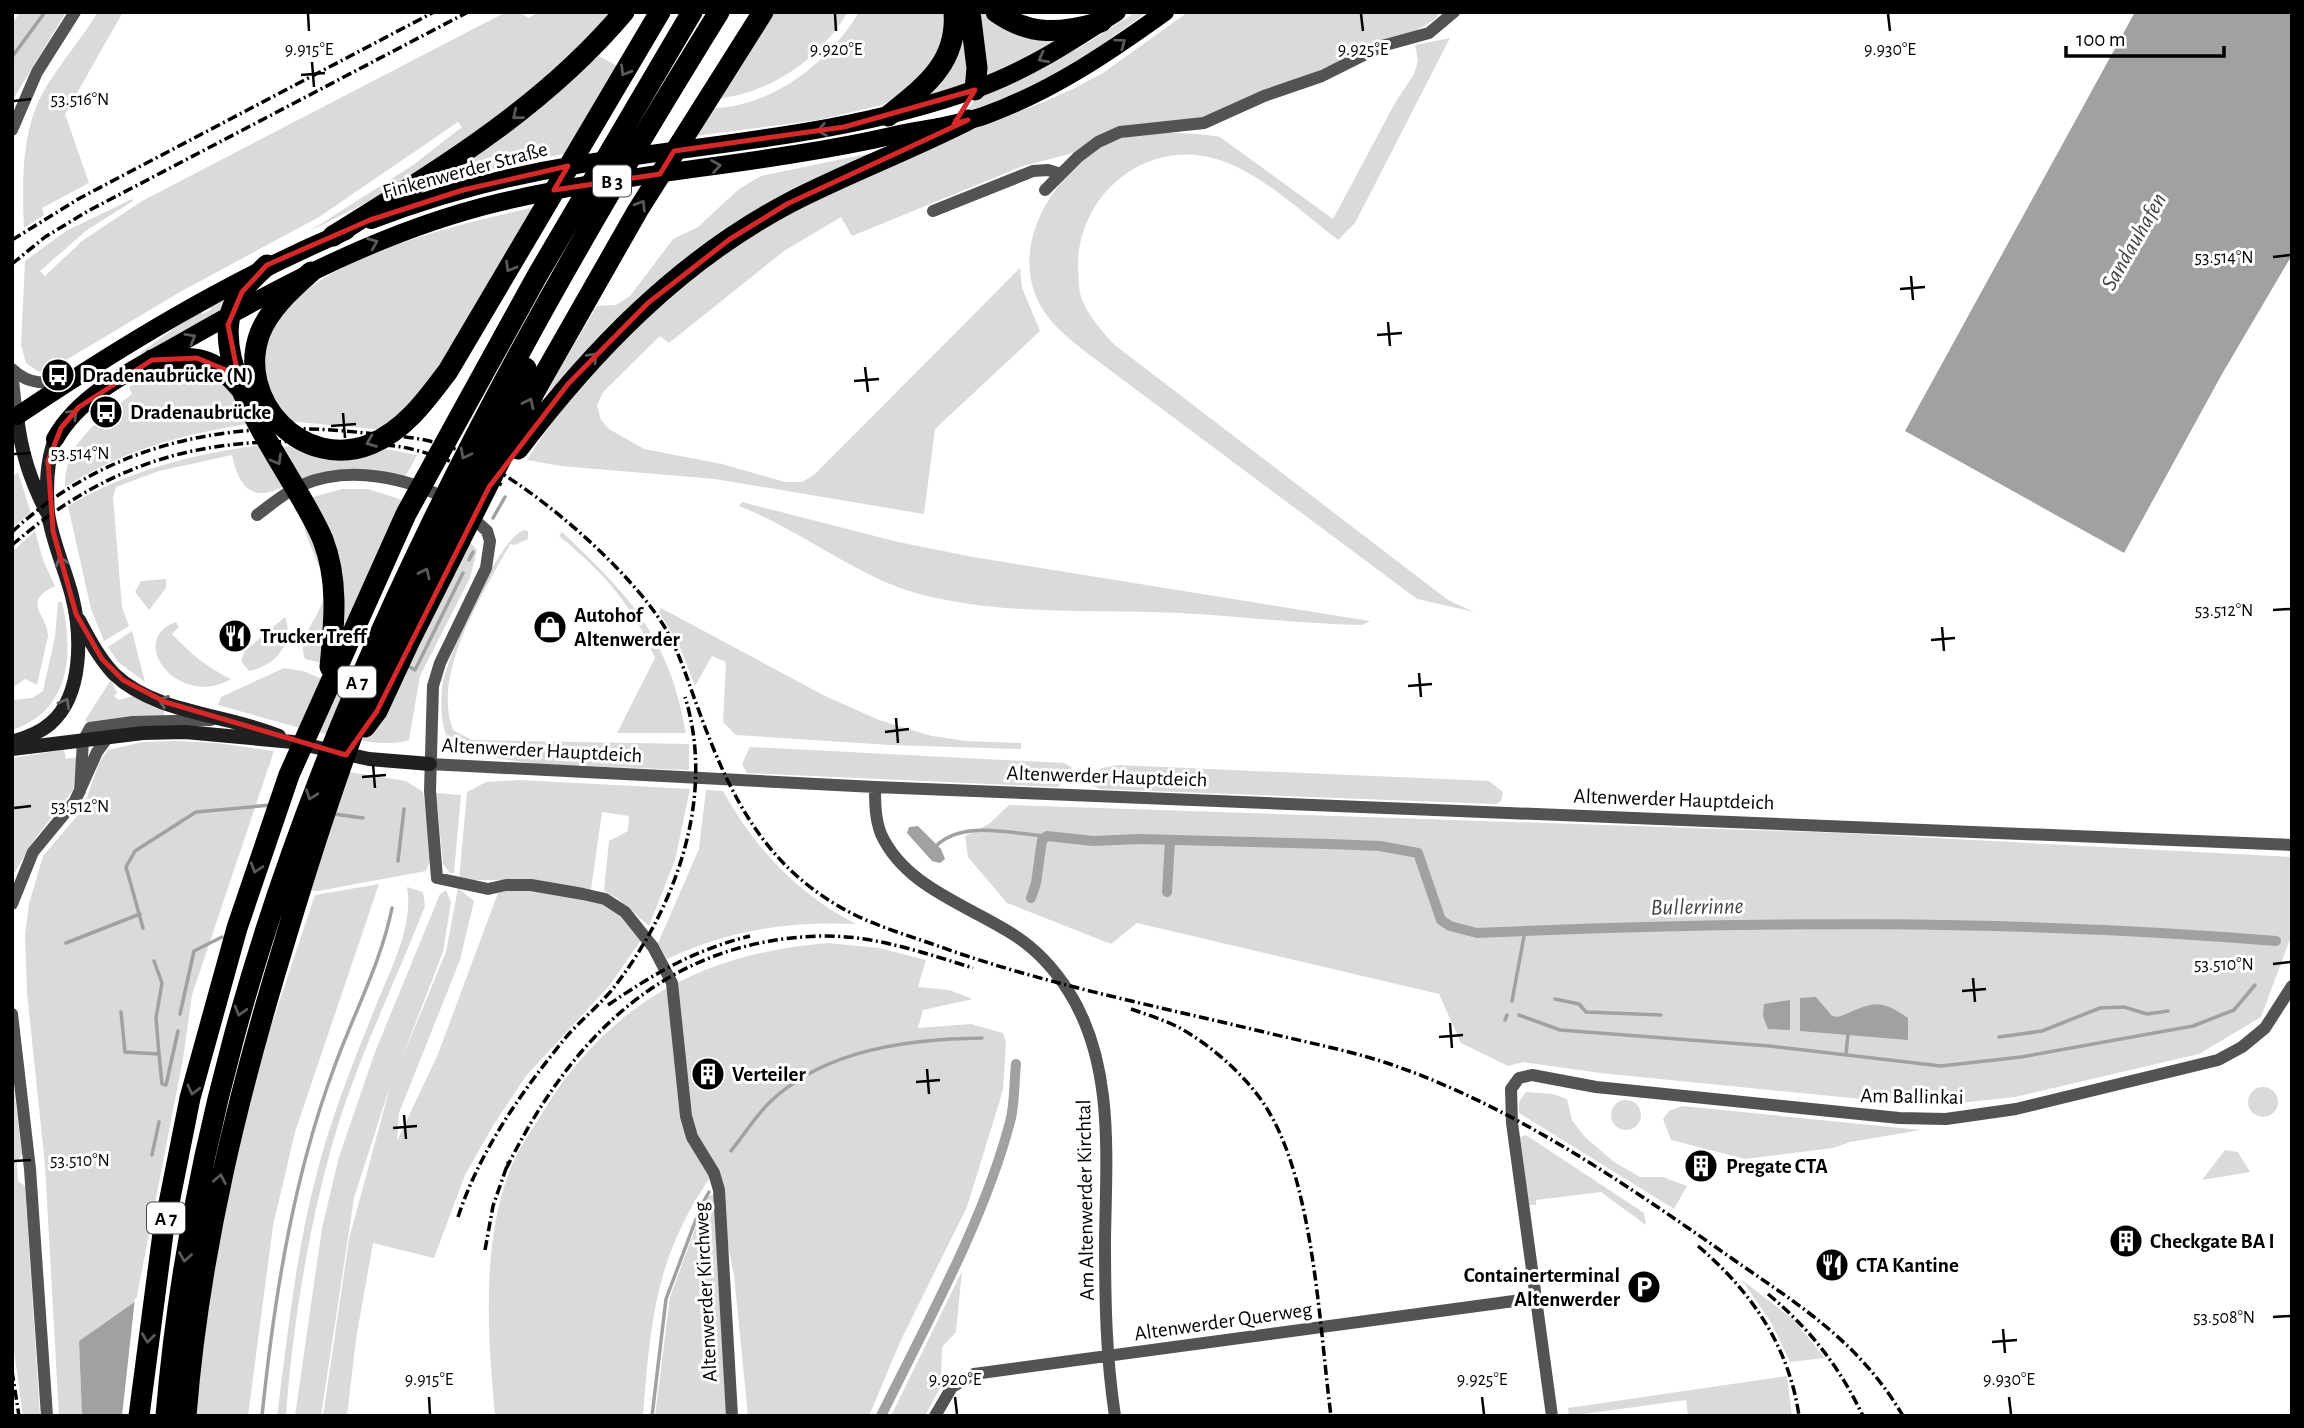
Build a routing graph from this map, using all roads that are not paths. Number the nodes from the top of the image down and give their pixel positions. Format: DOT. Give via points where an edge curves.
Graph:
graph roads {
  1 [pos="75,12"];
  2 [pos="624,12"];
  3 [pos="660,12"];
  4 [pos="692,12"];
  5 [pos="719,12"];
  6 [pos="733,12"];
  7 [pos="763,12"];
  8 [pos="954,12"];
  9 [pos="970,12"];
  10 [pos="996,12"];
  11 [pos="1165,12"];
  12 [pos="1454,12"];
  13 [pos="1109,17"];
  14 [pos="975,89"];
  15 [pos="888,116"];
  16 [pos="968,120"];
  17 [pos="932,127"];
  18 [pos="12,130"];
  19 [pos="1060,174"];
  20 [pos="1045,190"];
  21 [pos="933,211"];
  22 [pos="333,236"];
  23 [pos="267,265"];
  24 [pos="311,272"];
  25 [pos="230,316"];
  26 [pos="152,360"];
  27 [pos="12,370"];
  28 [pos="76,376"];
  29 [pos="249,396"];
  30 [pos="15,418"];
  31 [pos="55,439"];
  32 [pos="17,448"];
  33 [pos="489,487"];
  34 [pos="44,497"];
  35 [pos="257,515"];
  36 [pos="76,614"];
  37 [pos="326,690"];
  38 [pos="229,720"];
  39 [pos="108,737"];
  40 [pos="83,741"];
  41 [pos="12,742"];
  42 [pos="293,742"];
  43 [pos="348,748"];
  44 [pos="12,749"];
  45 [pos="430,764"];
  46 [pos="875,786"];
  47 [pos="80,791"];
  48 [pos="2288,844"];
  49 [pos="12,904"];
  50 [pos="2292,986"];
  51 [pos="12,1014"];
  52 [pos="1536,1298"];
  53 [pos="1108,1355"];
  54 [pos="47,1416"];
  55 [pos="139,1416"];
  56 [pos="166,1416"];
  57 [pos="186,1416"];
  58 [pos="732,1416"];
  59 [pos="935,1416"];
  60 [pos="1115,1416"];
  61 [pos="1552,1416"];
  1 -- 18 [label="street" via="37,72"];
  2 -- 22 [label="highway, one-way" via="556,83 476,146"];
  3 -- 29 [label="highway, one-way" via="460,353 407,420 371,444 351,449 318,446 285,429"];
  4 -- 37 [label="highway, A 7" via="484,370 406,514"];
  5 -- 56 [label="highway, A 7, one-way" via="608,194 491,404 412,560 316,783 279,884 222,1078 187,1247"];
  43 -- 6 [label="highway, A 7, one-way" via="414,595 540,339"];
  33 -- 7 [label="highway, one-way" via="536,389 638,210"];
  8 -- 15 [label="highway" via="953,40 941,69"];
  9 -- 14 [label="highway"];
  10 -- 13 [label="highway" via="1020,27 1048,32"];
  16 -- 11 [label="main road, Finkenwerder Straße / B 3, one-way" via="1070,77"];
  12 -- 19 [label="street" via="1429,33 1382,46 1322,76 1204,123 1120,132 1098,142"];
  13 -- 14 [label="main road, Finkenwerder Straße / B 3, one-way" via="1064,47"];
  14 -- 15 [label="main road, Finkenwerder Straße / B 3"];
  14 -- 17 [label="main road, Finkenwerder Straße" via="964,104"];
  15 -- 22 [label="main road, Finkenwerder Straße / B 3, one-way" via="809,133 523,176 429,199"];
  16 -- 17 [label="main road, Finkenwerder Straße / B 3"];
  33 -- 16 [label="highway, one-way" via="568,384 648,303 693,266 787,204"];
  24 -- 17 [label="main road, Finkenwerder Straße / B 3, one-way" via="402,231 502,202"];
  19 -- 20 [label="street"];
  19 -- 21 [label="street" via="1032,171"];
  22 -- 23 [label="main road, Finkenwerder Straße / B 3"];
  23 -- 25 [label="highway" via="242,292"];
  23 -- 28 [label="main road, Finkenwerder Straße / B 3"];
  24 -- 25 [label="main road, Finkenwerder Straße / B 3"];
  24 -- 29 [label="highway" via="278,305 261,331"];
  26 -- 25 [label="main road, Finkenwerder Straße / B 3, one-way"];
  25 -- 29 [label="highway" via="229,342"];
  26 -- 29 [label="highway" via="207,360"];
  31 -- 26 [label="main road, Finkenwerder Straße / B 3, one-way" via="79,407"];
  27 -- 28 [label="street" via="35,383"];
  27 -- 30 [label="street"];
  28 -- 30 [label="main road, Finkenwerder Straße / B 3"];
  29 -- 37 [label="highway, one-way" via="311,516 331,566 334,612"];
  30 -- 32 [label="main road"];
  31 -- 34 [label="main road, Finkenwerder Straße"];
  32 -- 34 [label="main road"];
  33 -- 43 [label="highway" via="377,711"];
  36 -- 34 [label="main road, one-way"];
  35 -- 45 [label="street, Altenwerder Hauptdeich" via="301,485 360,475 396,480 434,493 456,504 487,531 486,568 435,674"];
  38 -- 36 [label="main road, one-way" via="155,698 122,680 102,659"];
  41 -- 36 [label="main road, one-way" via="44,729 68,700 75,672"];
  37 -- 55 [label="highway, A 7, one-way" via="260,856 209,1024 167,1209"];
  38 -- 40 [label="street" via="100,725 88,730"];
  38 -- 42 [label="main road"];
  39 -- 40 [label="main road"];
  39 -- 42 [label="main road" via="185,732"];
  39 -- 47 [label="street"];
  40 -- 44 [label="main road"];
  40 -- 47 [label="street"];
  42 -- 45 [label="main road" via="369,759"];
  57 -- 43 [label="highway, A 7, one-way" via="197,1307 226,1151 255,1035"];
  45 -- 46 [label="street, Altenwerder Hauptdeich"];
  45 -- 58 [label="street, Altenwerder Kirchweg" via="437,878 488,889 531,885 605,899 625,912 666,968 676,1003 686,1116 719,1190"];
  46 -- 48 [label="street, Altenwerder Hauptdeich"];
  46 -- 53 [label="street, Am Altenwerder Kirchtal" via="878,825 898,860 931,888 1016,936 1047,964 1079,1011 1094,1049 1104,1104"];
  47 -- 49 [label="street" via="33,852"];
  50 -- 52 [label="street, Am Ballinkai" via="2265,1028 2218,1060 2070,1098 1973,1116 1885,1117 1596,1087 1532,1075 1516,1081 1509,1098"];
  51 -- 54 [label="street" via="30,1169"];
  52 -- 53 [label="street, Altenwerder Querweg"];
  52 -- 61 [label="street"];
  53 -- 59 [label="street, Altenwerder Querweg" via="967,1376 952,1387"];
  53 -- 60 [label="street, Am Altenwerder Kirchtal"];
}
